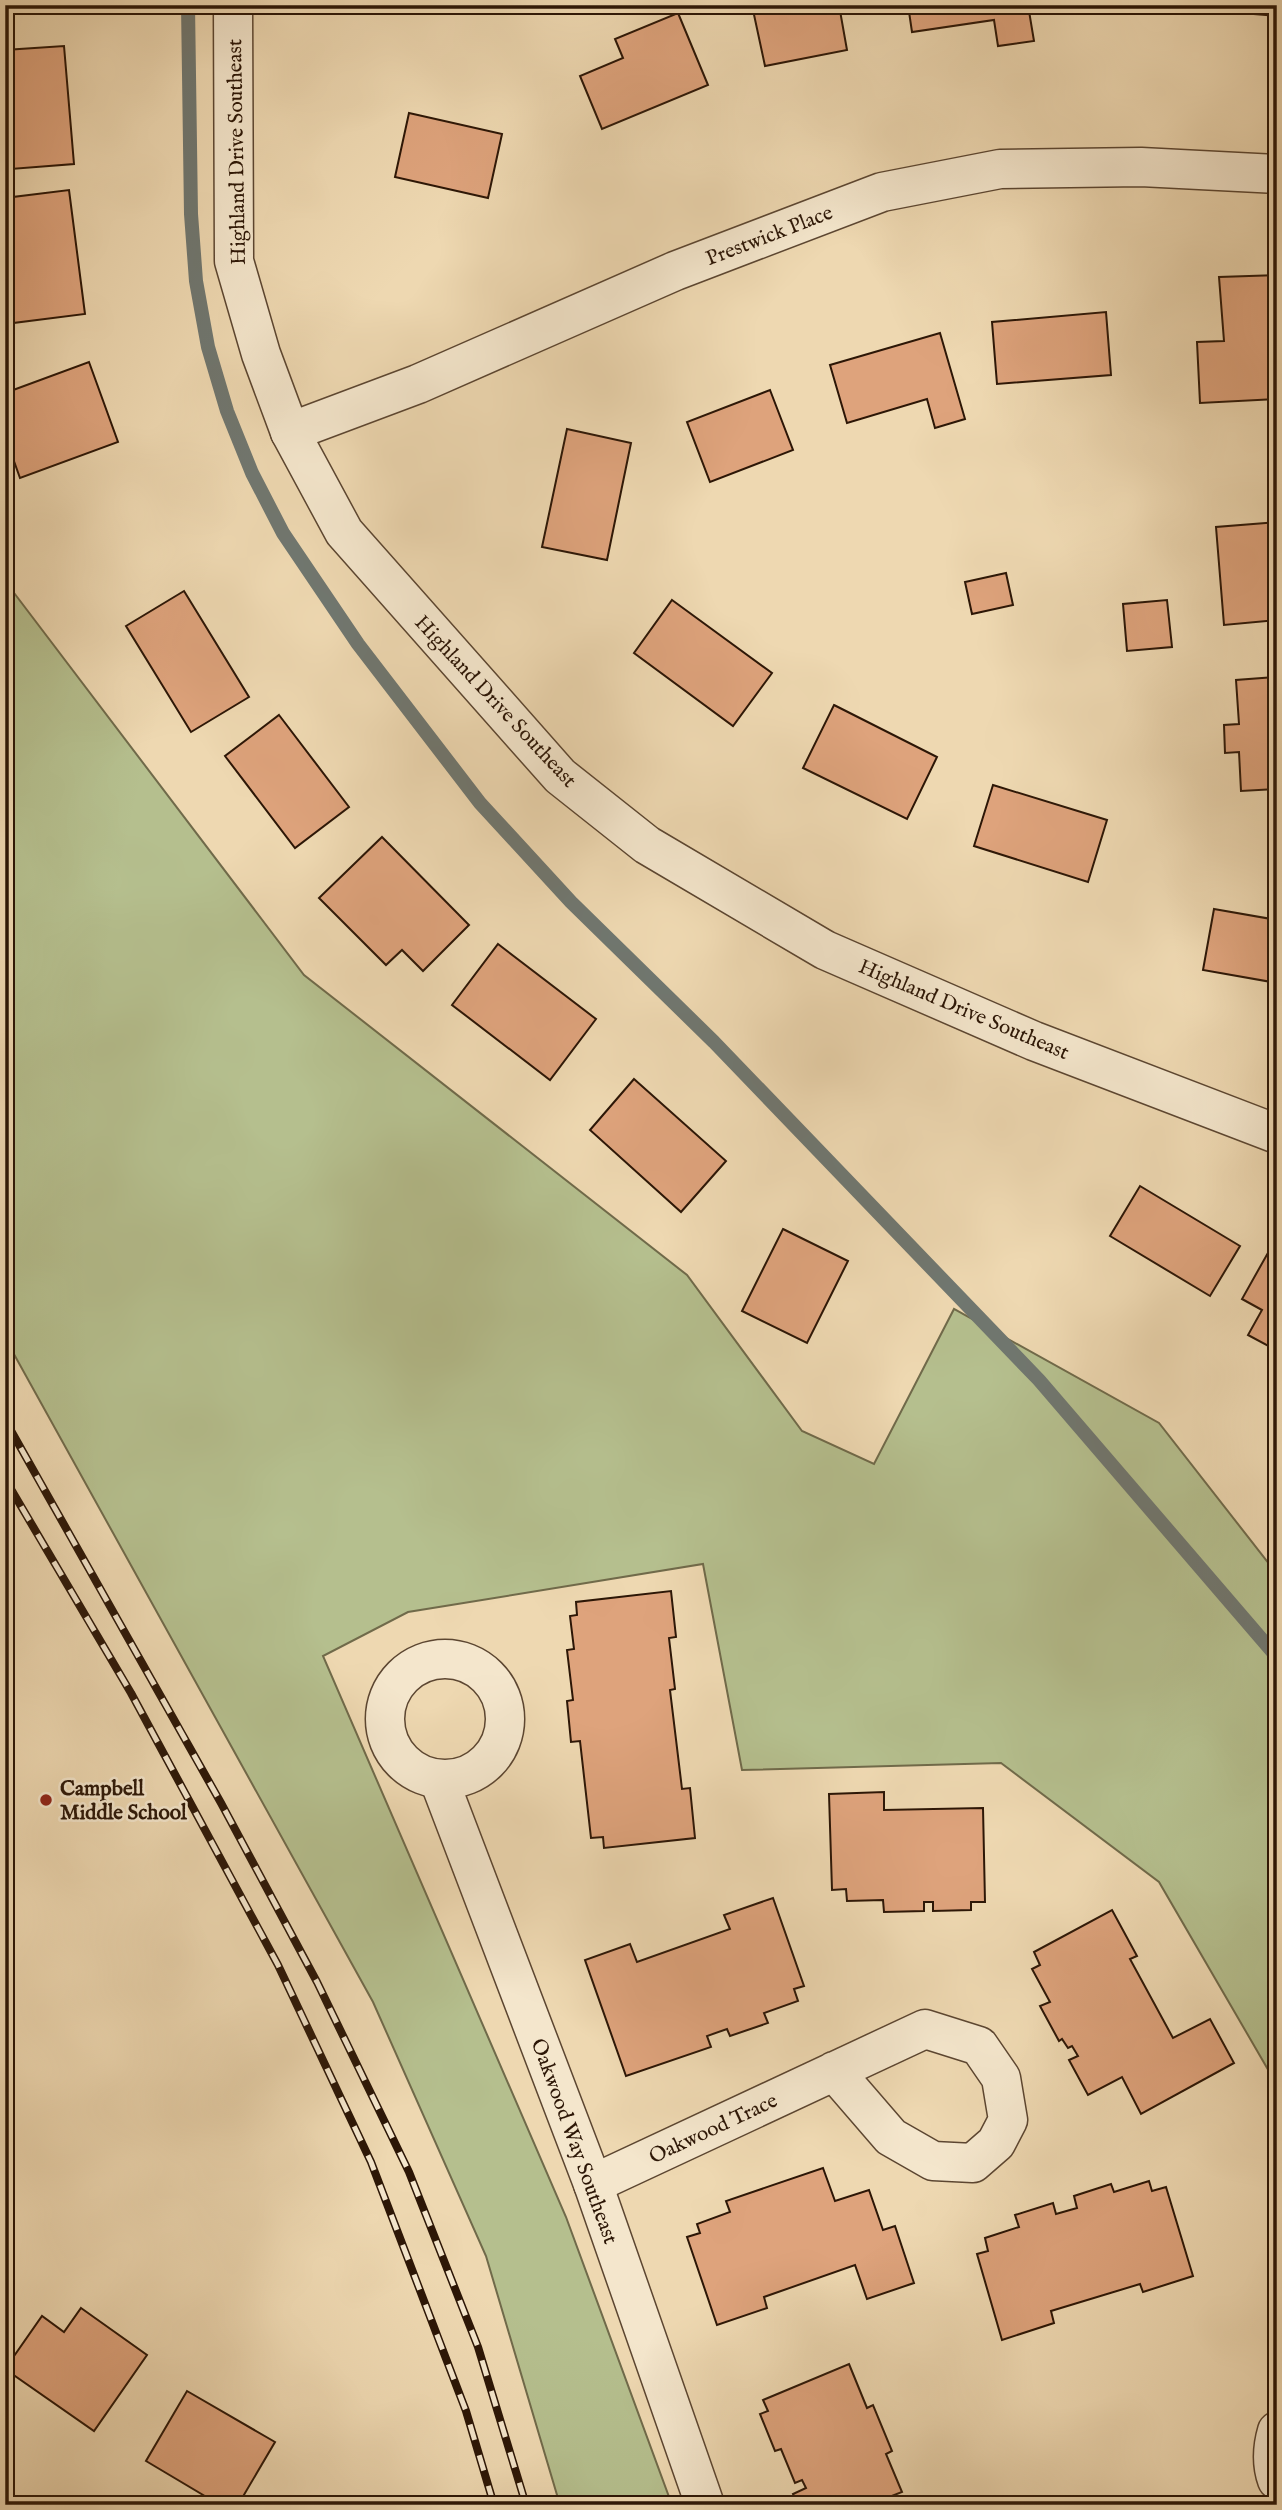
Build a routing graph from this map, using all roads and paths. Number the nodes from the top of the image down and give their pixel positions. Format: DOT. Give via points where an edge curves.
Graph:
graph roads {
  1 [pos="233,5"];
  2 [pos="1277,174"];
  3 [pos="290,432"];
  4 [pos="1277,1134"];
  5 [pos="439,1780"];
  6 [pos="834,2071"];
  7 [pos="593,2184"];
  8 [pos="1277,2431"];
  9 [pos="1277,2480"];
  10 [pos="705,2505"];
  1 -- 3 [label="street, Highland Drive Southeast" via="234,261"];
  2 -- 3 [label="street, Prestwick Place" via="1141,167 1000,169 882,192 675,271 418,384"];
  3 -- 4 [label="street, Highland Drive Southeast" via="344,532 560,776 647,845 825,950 1034,1041"];
  5 -- 7 [label="street, Oakwood Way Southeast"];
  6 -- 7 [label="street, Oakwood Trace"];
  7 -- 10 [label="street, Oakwood Way Southeast"];
  8 -- 9 [label="street" via="1272,2449"];
}
